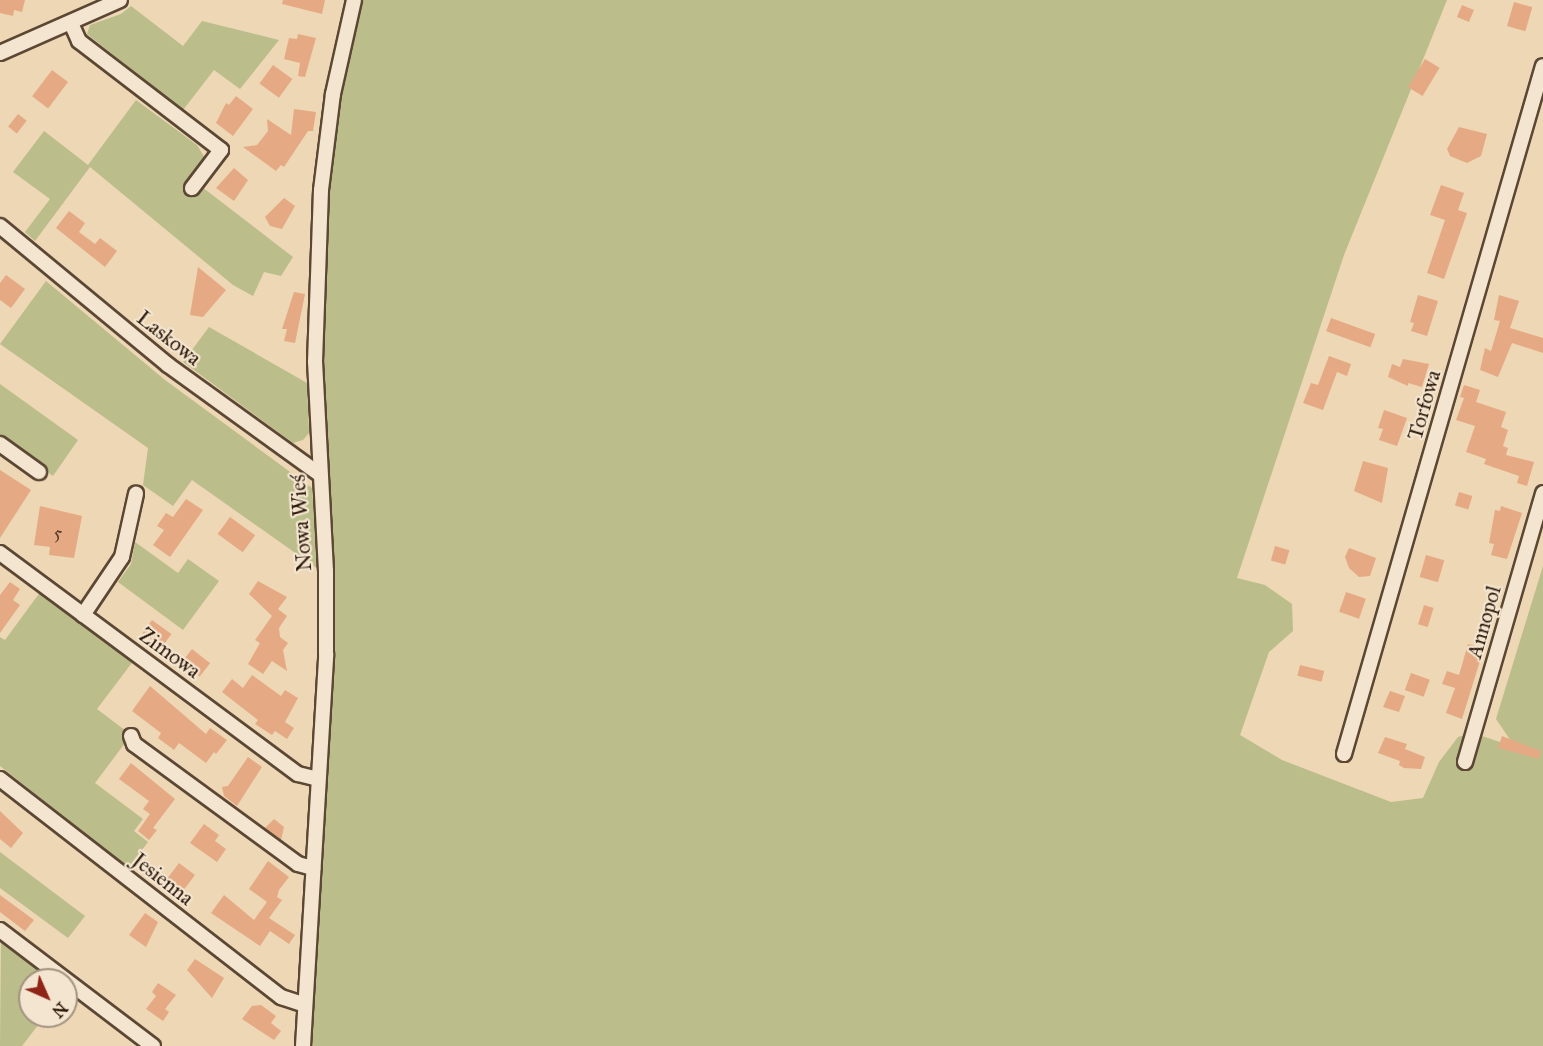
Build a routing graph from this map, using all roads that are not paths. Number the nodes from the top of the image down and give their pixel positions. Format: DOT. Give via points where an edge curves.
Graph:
graph roads {
  1 [pos="120,0"];
  2 [pos="354,0"];
  3 [pos="71,23"];
  4 [pos="0,53"];
  5 [pos="1543,66"];
  6 [pos="192,188"];
  7 [pos="0,226"];
  8 [pos="0,444"];
  9 [pos="39,472"];
  10 [pos="319,474"];
  11 [pos="1543,493"];
  12 [pos="136,494"];
  13 [pos="0,553"];
  14 [pos="83,615"];
  15 [pos="131,736"];
  16 [pos="1344,754"];
  17 [pos="1465,762"];
  18 [pos="0,779"];
  19 [pos="318,779"];
  20 [pos="313,868"];
  21 [pos="0,930"];
  22 [pos="305,1005"];
  23 [pos="153,1046"];
  24 [pos="303,1046"];
  1 -- 3 [label="street"];
  2 -- 10 [label="street, Nowa Wieś" via="323,168 315,362"];
  3 -- 4 [label="street"];
  3 -- 6 [label="street" via="79,41 221,150"];
  5 -- 16 [label="street, Torfowa"];
  7 -- 10 [label="street, Laskowa" via="160,359"];
  8 -- 9 [label="street"];
  10 -- 19 [label="street, Nowa Wieś" via="326,618"];
  11 -- 17 [label="street, Annopol"];
  12 -- 14 [label="street" via="122,557"];
  13 -- 14 [label="street, Zimowa"];
  14 -- 19 [label="street, Zimowa" via="298,774"];
  15 -- 20 [label="street" via="134,744 298,864"];
  18 -- 22 [label="street, Jesienna" via="281,997"];
  19 -- 20 [label="street, Nowa Wieś"];
  20 -- 22 [label="street, Nowa Wieś"];
  21 -- 23 [label="street"];
  22 -- 24 [label="street, Nowa Wieś"];
}
